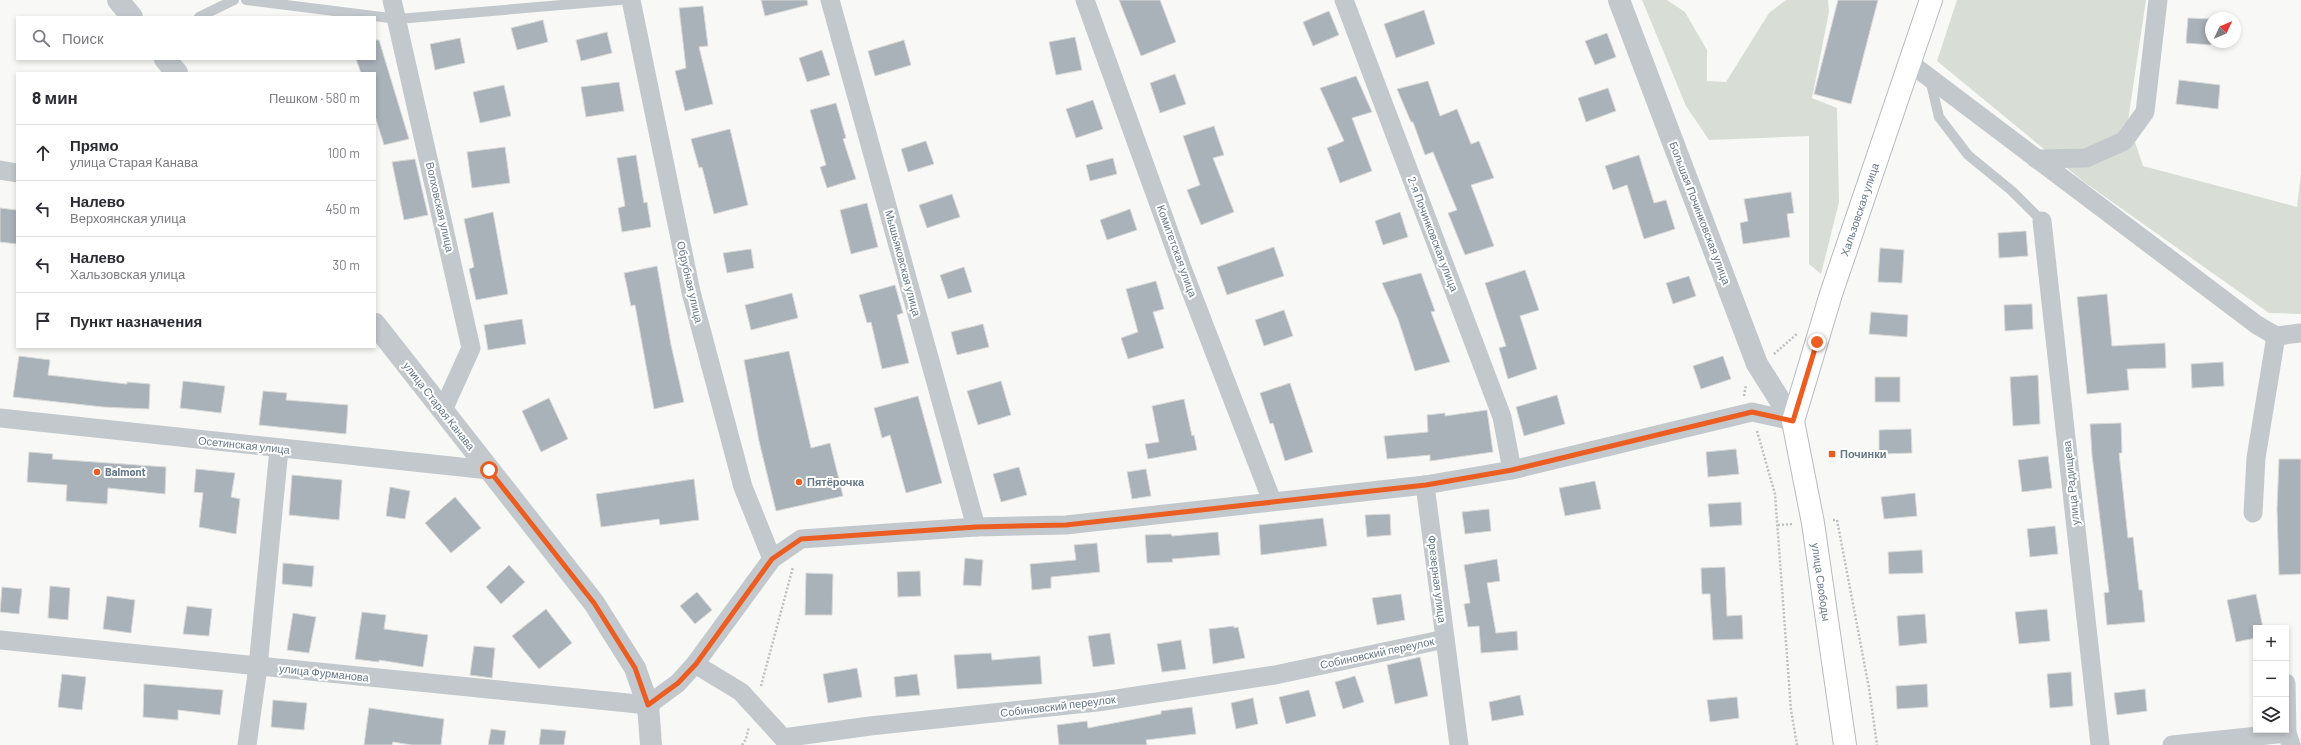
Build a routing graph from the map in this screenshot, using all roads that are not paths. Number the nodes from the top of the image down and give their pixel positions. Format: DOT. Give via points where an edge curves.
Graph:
graph roads {
  1 [pos="118,0"];
  2 [pos="234,0"];
  3 [pos="246,0"];
  4 [pos="392,0"];
  5 [pos="620,0"];
  6 [pos="631,0"];
  7 [pos="830,0"];
  8 [pos="1085,0"];
  9 [pos="1344,0"];
  10 [pos="1619,0"];
  11 [pos="1931,0"];
  12 [pos="2158,0"];
  13 [pos="131,16"];
  14 [pos="201,16"];
  15 [pos="368,16"];
  16 [pos="376,17"];
  17 [pos="398,20"];
  18 [pos="167,60"];
  19 [pos="1910,63"];
  20 [pos="175,72"];
  21 [pos="1930,79"];
  22 [pos="2036,159"];
  23 [pos="0,170"];
  24 [pos="16,173"];
  25 [pos="2042,221"];
  26 [pos="376,325"];
  27 [pos="2301,333"];
  28 [pos="2276,336"];
  29 [pos="443,410"];
  30 [pos="0,418"];
  31 [pos="1793,421"];
  32 [pos="279,449"];
  33 [pos="489,470"];
  34 [pos="1512,470"];
  35 [pos="1426,485"];
  36 [pos="1272,501"];
  37 [pos="2253,514"];
  38 [pos="976,527"];
  39 [pos="772,559"];
  40 [pos="1445,639"];
  41 [pos="0,640"];
  42 [pos="696,664"];
  43 [pos="258,667"];
  44 [pos="2287,697"];
  45 [pos="648,705"];
  46 [pos="2289,739"];
  47 [pos="654,743"];
  48 [pos="247,745"];
  49 [pos="1459,745"];
  50 [pos="1845,745"];
  51 [pos="2100,745"];
  52 [pos="2172,745"];
  1 -- 13 [label="street"];
  2 -- 14 [label="lane"];
  3 -- 15 [label="lane"];
  4 -- 17 [label="street, Волховская улица"];
  5 -- 17 [label="lane"];
  6 -- 39 [label="street, Обрубная улица" via="692,292 742,487"];
  7 -- 38 [label="street, Мышьяковская улица"];
  8 -- 36 [label="street, Комитетская улица" via="1182,268"];
  9 -- 34 [label="street, 2-я Починковская улица" via="1502,417"];
  10 -- 31 [label="street, Большая Починковская улица" via="1757,364"];
  11 -- 19 [label="main road, Хальзовская улица"];
  12 -- 22 [label="street" via="2145,112 2124,141 2086,158"];
  16 -- 17 [label="lane"];
  17 -- 29 [label="street, Волховская улица" via="471,348"];
  18 -- 20 [label="street"];
  19 -- 21 [label="street"];
  19 -- 31 [label="main road, Хальзовская улица" via="1831,294"];
  21 -- 22 [label="street"];
  21 -- 25 [label="lane" via="1939,117 1968,155 2012,191"];
  22 -- 28 [label="street" via="2257,325"];
  23 -- 24 [label="street"];
  25 -- 51 [label="street, улица Радищева"];
  26 -- 29 [label="street, улица Старая Канава"];
  27 -- 28 [label="street"];
  28 -- 37 [label="street" via="2258,439"];
  29 -- 33 [label="street, улица Старая Канава"];
  30 -- 32 [label="street, Осетинская улица"];
  31 -- 34 [label="street" via="1752,412"];
  31 -- 50 [label="main road, улица Свободы" via="1813,523"];
  32 -- 33 [label="street, Осетинская улица"];
  32 -- 43 [label="street"];
  33 -- 45 [label="street, улица Старая Канава" via="594,603 635,668"];
  34 -- 35 [label="street"];
  35 -- 36 [label="street"];
  35 -- 40 [label="street, Фрезерная улица"];
  36 -- 38 [label="street" via="1066,525"];
  38 -- 39 [label="street" via="801,539"];
  39 -- 42 [label="street"];
  40 -- 42 [label="street, Собиновский переулок" via="1275,675 1105,701 870,726 784,738 742,692"];
  40 -- 49 [label="street, Фрезерная улица"];
  41 -- 43 [label="street, улица Фурманова"];
  42 -- 45 [label="street" via="678,683"];
  43 -- 45 [label="street, улица Фурманова"];
  43 -- 48 [label="street"];
  44 -- 46 [label="street"];
  45 -- 47 [label="street, улица Старая Канава"];
  46 -- 52 [label="street"];
}
